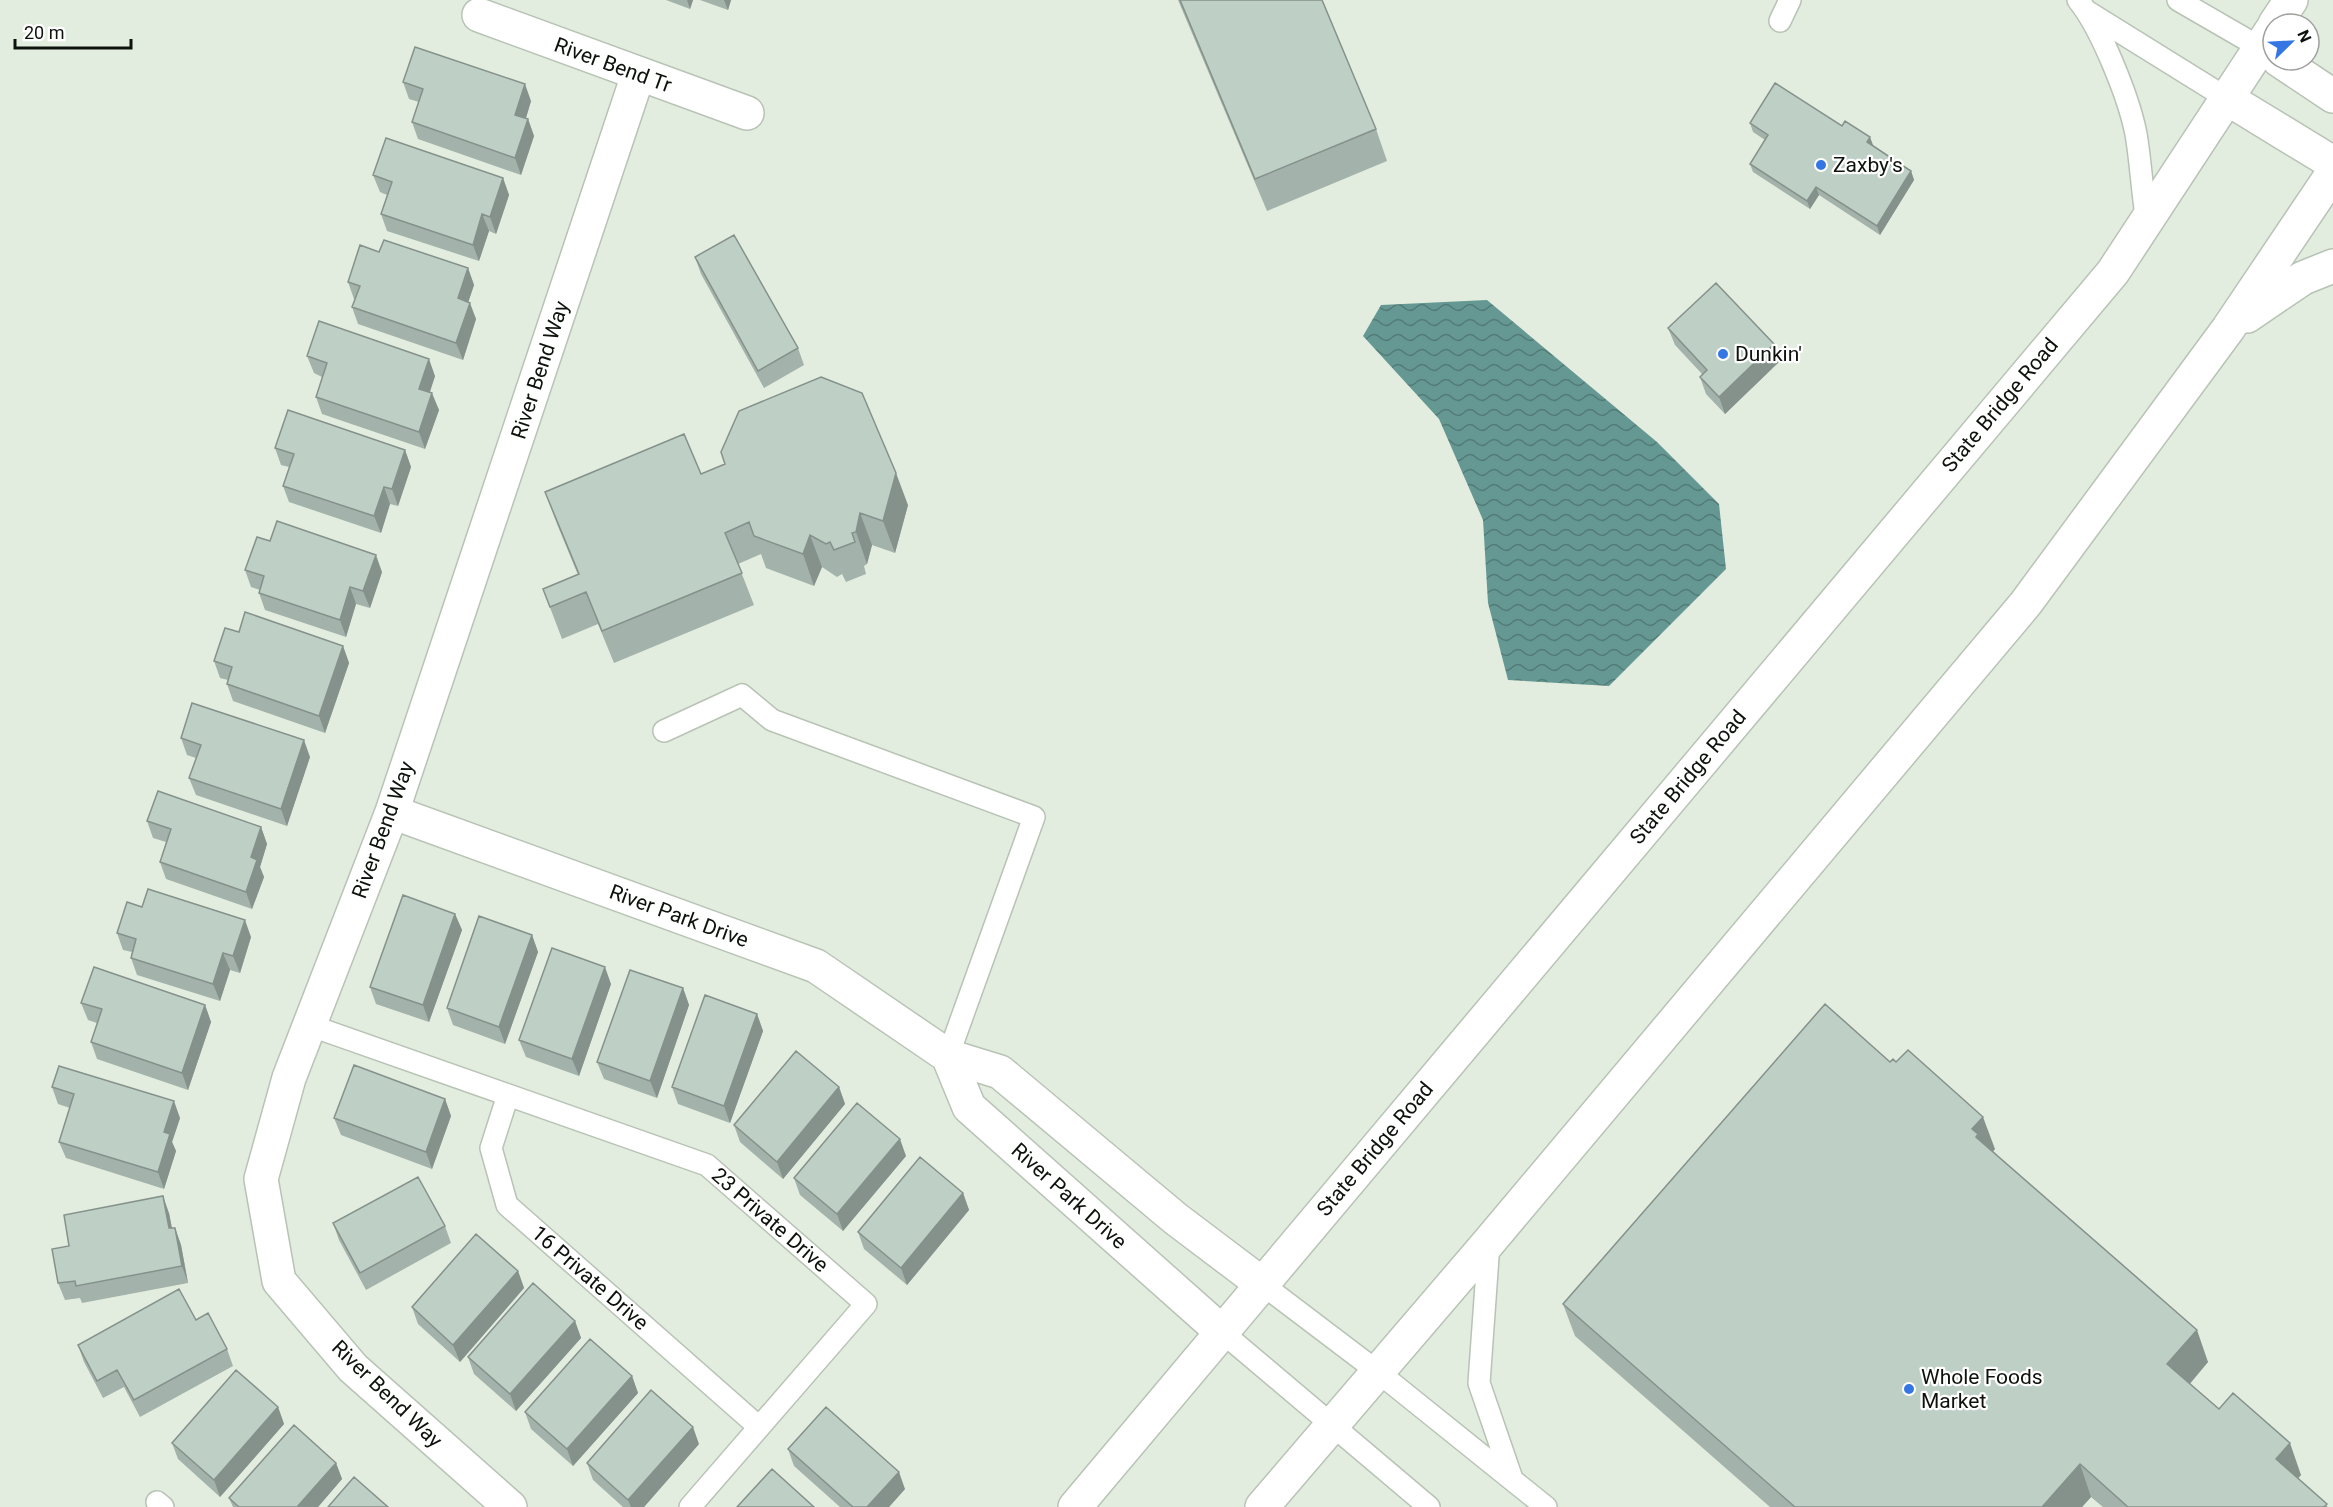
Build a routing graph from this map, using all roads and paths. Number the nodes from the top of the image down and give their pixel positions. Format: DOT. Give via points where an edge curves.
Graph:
graph roads {
  1 [pos="1790,0"];
  2 [pos="2178,0"];
  3 [pos="2083,6"];
  4 [pos="479,15"];
  5 [pos="1780,21"];
  6 [pos="2261,38"];
  7 [pos="2261,57"];
  8 [pos="2305,72"];
  9 [pos="638,75"];
  10 [pos="2333,96"];
  11 [pos="2228,99"];
  12 [pos="747,113"];
  13 [pos="2333,163"];
  14 [pos="2333,173"];
  15 [pos="2146,221"];
  16 [pos="2333,266"];
  17 [pos="2228,329"];
  18 [pos="664,731"];
  19 [pos="392,812"];
  20 [pos="309,1025"];
  21 [pos="948,1056"];
  22 [pos="508,1095"];
  23 [pos="1489,1242"];
  24 [pos="1262,1284"];
  25 [pos="1222,1332"];
  26 [pos="1378,1372"];
  27 [pos="1333,1426"];
  28 [pos="759,1427"];
  29 [pos="1511,1477"];
  30 [pos="510,1507"];
  31 [pos="690,1507"];
  32 [pos="1075,1507"];
  33 [pos="1262,1507"];
  34 [pos="1429,1507"];
  35 [pos="1546,1507"];
  1 -- 5 [label="lane"];
  2 -- 6 [label="lane"];
  3 -- 11 [label="lane"];
  3 -- 15 [label="lane" via="2119,81 2136,134"];
  4 -- 9 [label="main road, River Bend Tr"];
  7 -- 11 [label="main road, State Bridge Road"];
  8 -- 10 [label="main road"];
  9 -- 12 [label="main road, River Bend Tr"];
  9 -- 19 [label="main road, River Bend Way"];
  11 -- 13 [label="main road"];
  11 -- 15 [label="main road, State Bridge Road"];
  14 -- 17 [label="main road"];
  15 -- 24 [label="main road, State Bridge Road" via="2113,272"];
  16 -- 17 [label="main road" via="2303,278"];
  17 -- 23 [label="main road" via="2026,603"];
  18 -- 21 [label="lane" via="742,695 772,720 1034,817"];
  19 -- 20 [label="main road, River Bend Way"];
  19 -- 21 [label="main road, River Park Drive" via="816,966"];
  20 -- 22 [label="lane, 23 Private Drive"];
  20 -- 30 [label="main road, River Bend Way" via="289,1078 261,1179 279,1281 353,1368"];
  21 -- 24 [label="main road, River Park Drive" via="1000,1072 1176,1219"];
  21 -- 25 [label="main road, River Park Drive" via="969,1107"];
  22 -- 28 [label="lane, 16 Private Drive" via="491,1148 507,1205"];
  22 -- 28 [label="lane, 23 Private Drive" via="707,1165 866,1304"];
  23 -- 26 [label="main road"];
  23 -- 29 [label="lane" via="1479,1383"];
  24 -- 25 [label="main road, State Bridge Road"];
  24 -- 26 [label="lane"];
  25 -- 27 [label="lane"];
  25 -- 32 [label="main road, State Bridge Road"];
  26 -- 27 [label="main road"];
  26 -- 29 [label="lane"];
  27 -- 33 [label="main road"];
  27 -- 34 [label="lane"];
  28 -- 31 [label="lane, 23 Private Drive"];
  29 -- 35 [label="lane"];
}
